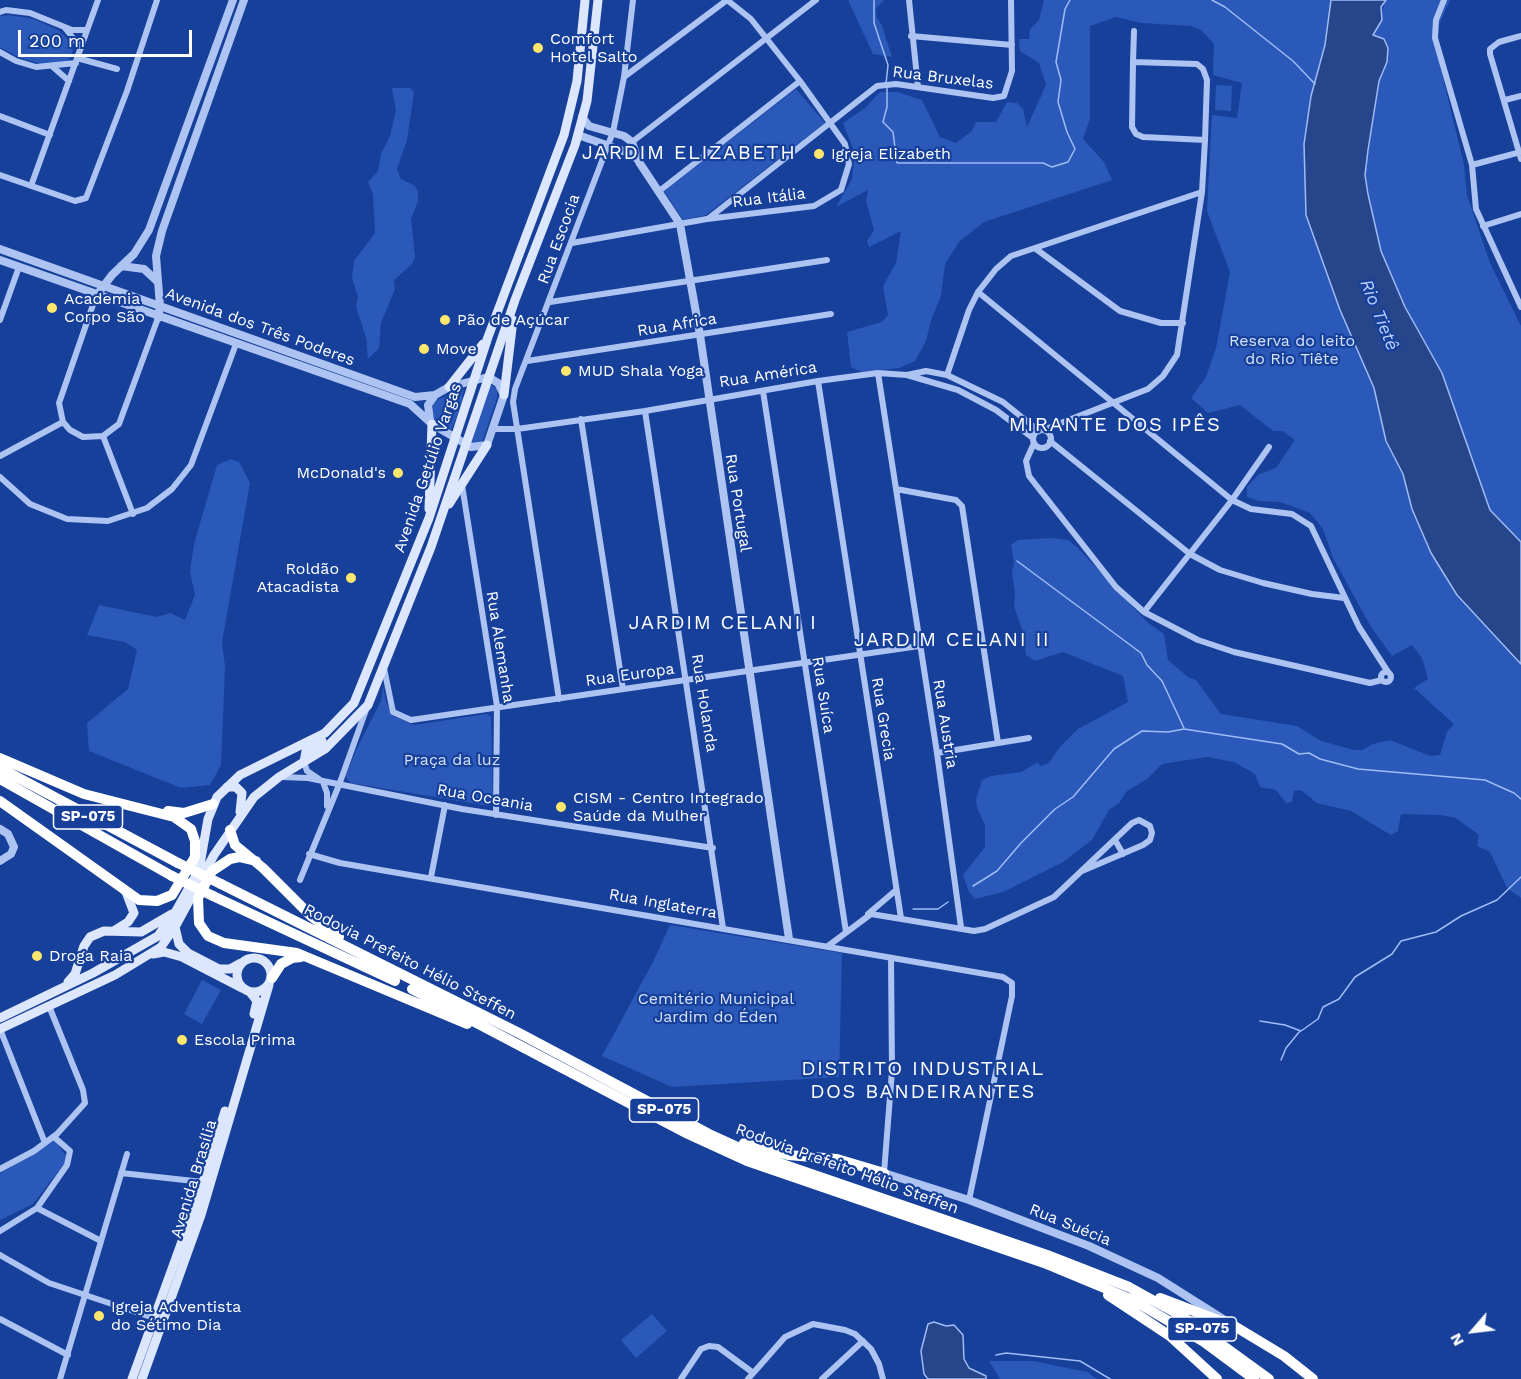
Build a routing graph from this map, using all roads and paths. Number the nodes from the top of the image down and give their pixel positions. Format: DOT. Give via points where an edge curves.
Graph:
graph roads {
  1 [pos="98,0"];
  2 [pos="157,0"];
  3 [pos="233,0"];
  4 [pos="244,0"];
  5 [pos="585,0"];
  6 [pos="598,0"];
  7 [pos="633,0"];
  8 [pos="727,0"];
  9 [pos="816,0"];
  10 [pos="909,0"];
  11 [pos="1011,0"];
  12 [pos="1444,0"];
  13 [pos="0,12"];
  14 [pos="62,26"];
  15 [pos="87,30"];
  16 [pos="1134,31"];
  17 [pos="911,36"];
  18 [pos="1521,36"];
  19 [pos="766,39"];
  20 [pos="1012,45"];
  21 [pos="81,48"];
  22 [pos="0,52"];
  23 [pos="580,52"];
  24 [pos="76,60"];
  25 [pos="1133,62"];
  26 [pos="53,67"];
  27 [pos="117,69"];
  28 [pos="624,77"];
  29 [pos="69,81"];
  30 [pos="577,81"];
  31 [pos="800,81"];
  32 [pos="587,82"];
  33 [pos="918,87"];
  34 [pos="1521,96"];
  35 [pos="1505,100"];
  36 [pos="0,116"];
  37 [pos="582,117"];
  38 [pos="832,123"];
  39 [pos="613,132"];
  40 [pos="50,135"];
  41 [pos="578,135"];
  42 [pos="1205,140"];
  43 [pos="632,142"];
  44 [pos="609,145"];
  45 [pos="626,152"];
  46 [pos="1520,154"];
  47 [pos="639,162"];
  48 [pos="1472,165"];
  49 [pos="0,175"];
  50 [pos="31,186"];
  51 [pos="658,192"];
  52 [pos="1202,192"];
  53 [pos="1521,214"];
  54 [pos="707,219"];
  55 [pos="680,224"];
  56 [pos="1483,226"];
  57 [pos="572,243"];
  58 [pos="0,249"];
  59 [pos="1036,249"];
  60 [pos="0,260"];
  61 [pos="827,260"];
  62 [pos="121,266"];
  63 [pos="19,267"];
  64 [pos="690,280"];
  65 [pos="159,283"];
  66 [pos="104,287"];
  67 [pos="978,292"];
  68 [pos="96,296"];
  69 [pos="515,300"];
  70 [pos="550,302"];
  71 [pos="160,306"];
  72 [pos="1521,307"];
  73 [pos="831,314"];
  74 [pos="158,318"];
  75 [pos="0,320"];
  76 [pos="1183,323"];
  77 [pos="700,335"];
  78 [pos="488,337"];
  79 [pos="236,344"];
  80 [pos="527,361"];
  81 [pos="878,373"];
  82 [pos="907,375"];
  83 [pos="947,375"];
  84 [pos="488,377"];
  85 [pos="474,381"];
  86 [pos="818,381"];
  87 [pos="449,387"];
  88 [pos="763,391"];
  89 [pos="435,395"];
  90 [pos="504,395"];
  91 [pos="708,399"];
  92 [pos="1113,405"];
  93 [pos="645,411"];
  94 [pos="581,419"];
  95 [pos="63,422"];
  96 [pos="431,422"];
  97 [pos="1064,424"];
  98 [pos="492,429"];
  99 [pos="517,429"];
  100 [pos="1041,431"];
  101 [pos="103,436"];
  102 [pos="456,438"];
  103 [pos="1034,440"];
  104 [pos="465,444"];
  105 [pos="1047,444"];
  106 [pos="487,445"];
  107 [pos="1269,447"];
  108 [pos="0,456"];
  109 [pos="1026,461"];
  110 [pos="0,477"];
  111 [pos="462,485"];
  112 [pos="896,489"];
  113 [pos="1232,500"];
  114 [pos="442,513"];
  115 [pos="133,514"];
  116 [pos="429,518"];
  117 [pos="1190,554"];
  118 [pos="1344,598"];
  119 [pos="1143,612"];
  120 [pos="919,646"];
  121 [pos="859,653"];
  122 [pos="805,662"];
  123 [pos="384,667"];
  124 [pos="751,670"];
  125 [pos="687,680"];
  126 [pos="623,689"];
  127 [pos="559,699"];
  128 [pos="368,705"];
  129 [pos="497,706"];
  130 [pos="348,711"];
  131 [pos="1029,738"];
  132 [pos="998,743"];
  133 [pos="937,753"];
  134 [pos="0,758"];
  135 [pos="304,762"];
  136 [pos="0,768"];
  137 [pos="279,777"];
  138 [pos="0,779"];
  139 [pos="323,782"];
  140 [pos="339,785"];
  141 [pos="227,786"];
  142 [pos="0,801"];
  143 [pos="213,804"];
  144 [pos="445,805"];
  145 [pos="138,806"];
  146 [pos="326,813"];
  147 [pos="496,815"];
  148 [pos="239,817"];
  149 [pos="0,829"];
  150 [pos="230,830"];
  151 [pos="1115,840"];
  152 [pos="713,848"];
  153 [pos="309,854"];
  154 [pos="1123,854"];
  155 [pos="0,861"];
  156 [pos="256,861"];
  157 [pos="1082,871"];
  158 [pos="431,877"];
  159 [pos="300,880"];
  160 [pos="125,890"];
  161 [pos="895,891"];
  162 [pos="176,911"];
  163 [pos="866,915"];
  164 [pos="901,918"];
  165 [pos="175,927"];
  166 [pos="961,927"];
  167 [pos="723,928"];
  168 [pos="112,931"];
  169 [pos="846,932"];
  170 [pos="789,939"];
  171 [pos="828,946"];
  172 [pos="153,954"];
  173 [pos="82,955"];
  174 [pos="891,958"];
  175 [pos="313,960"];
  176 [pos="241,963"];
  177 [pos="387,969"];
  178 [pos="93,973"];
  179 [pos="108,978"];
  180 [pos="270,982"];
  181 [pos="60,988"];
  182 [pos="247,991"];
  183 [pos="49,1006"];
  184 [pos="0,1018"];
  185 [pos="0,1029"];
  186 [pos="529,1050"];
  187 [pos="709,1134"];
  188 [pos="54,1137"];
  189 [pos="45,1143"];
  190 [pos="127,1154"];
  191 [pos="0,1168"];
  192 [pos="121,1173"];
  193 [pos="884,1173"];
  194 [pos="204,1182"];
  195 [pos="969,1200"];
  196 [pos="37,1208"];
  197 [pos="0,1231"];
  198 [pos="101,1241"];
  199 [pos="0,1255"];
  200 [pos="1074,1274"];
  201 [pos="1129,1287"];
  202 [pos="86,1296"];
  203 [pos="167,1310"];
  204 [pos="154,1318"];
  205 [pos="0,1319"];
  206 [pos="1236,1327"];
  207 [pos="159,1334"];
  208 [pos="863,1341"];
  209 [pos="68,1355"];
  210 [pos="752,1372"];
  211 [pos="60,1379"];
  212 [pos="132,1379"];
  213 [pos="142,1379"];
  214 [pos="681,1379"];
  215 [pos="748,1379"];
  216 [pos="822,1379"];
  217 [pos="883,1379"];
  218 [pos="1217,1379"];
  219 [pos="1254,1379"];
  220 [pos="1269,1379"];
  221 [pos="1313,1379"];
  1 -- 15 [label="street"];
  2 -- 50 [label="street" via="88,195 75,201"];
  3 -- 62 [label="street" via="149,230"];
  4 -- 65 [label="street" via="162,231 156,256"];
  5 -- 23 [label="main road, Avenida Getúlio Vargas"];
  6 -- 32 [label="main road, Avenida Getúlio Vargas"];
  7 -- 28 [label="street, Rua Escocia"];
  8 -- 19 [label="street, Rua Itália" via="751,19"];
  8 -- 28 [label="street"];
  9 -- 19 [label="street"];
  10 -- 17 [label="street"];
  11 -- 20 [label="street"];
  12 -- 48 [label="street" via="1436,20 1435,38"];
  13 -- 14 [label="street" via="30,13"];
  14 -- 15 [label="street"];
  14 -- 21 [label="street"];
  15 -- 21 [label="street"];
  16 -- 25 [label="street"];
  17 -- 20 [label="street"];
  17 -- 33 [label="street"];
  18 -- 35 [label="street" via="1499,42 1491,49"];
  19 -- 31 [label="street, Rua Itália"];
  19 -- 43 [label="street"];
  20 -- 33 [label="street, Rua Bruxelas" via="1012,71 1004,96 993,98"];
  21 -- 24 [label="street"];
  22 -- 26 [label="street" via="28,65"];
  23 -- 30 [label="main road, Avenida Getúlio Vargas"];
  23 -- 32 [label="main road" via="588,57"];
  24 -- 26 [label="street"];
  24 -- 27 [label="street"];
  24 -- 29 [label="street"];
  25 -- 42 [label="street" via="1132,127 1136,134"];
  25 -- 42 [label="street" via="1197,64 1203,69 1207,80"];
  26 -- 29 [label="street"];
  28 -- 39 [label="street, Rua Escocia"];
  29 -- 40 [label="street"];
  30 -- 41 [label="main road" via="572,121"];
  30 -- 78 [label="main road, Avenida Getúlio Vargas" via="552,171"];
  31 -- 38 [label="street, Rua Itália"];
  31 -- 51 [label="street"];
  32 -- 37 [label="main road, Avenida Getúlio Vargas"];
  33 -- 38 [label="street, Rua Bruxelas" via="882,84"];
  34 -- 35 [label="street"];
  35 -- 46 [label="street"];
  36 -- 40 [label="street"];
  37 -- 39 [label="street" via="589,126"];
  37 -- 41 [label="main road, Avenida Getúlio Vargas"];
  38 -- 54 [label="street, Rua Bruxelas"];
  38 -- 54 [label="street, Rua Itália" via="845,144 849,164 845,182 833,197 814,206"];
  39 -- 43 [label="street"];
  39 -- 44 [label="street, Rua Escocia"];
  40 -- 50 [label="street"];
  41 -- 44 [label="street"];
  41 -- 69 [label="main road, Avenida Getúlio Vargas"];
  42 -- 52 [label="street"];
  43 -- 45 [label="street"];
  43 -- 47 [label="street, Rua Portugal"];
  44 -- 45 [label="street"];
  44 -- 57 [label="street, Rua Escocia"];
  45 -- 47 [label="street"];
  46 -- 48 [label="street"];
  47 -- 51 [label="street, Rua Portugal"];
  48 -- 56 [label="street" via="1476,209"];
  49 -- 50 [label="street"];
  51 -- 55 [label="street, Rua Portugal"];
  52 -- 59 [label="street"];
  52 -- 76 [label="street"];
  53 -- 56 [label="street"];
  54 -- 55 [label="street, Rua Itália"];
  55 -- 57 [label="street, Rua Itália"];
  55 -- 64 [label="street, Rua Portugal"];
  56 -- 72 [label="street"];
  57 -- 70 [label="street, Rua Escocia"];
  58 -- 66 [label="street, Avenida dos Três Poderes"];
  59 -- 67 [label="street" via="1011,256"];
  59 -- 76 [label="street" via="1120,311 1161,323"];
  60 -- 63 [label="street, Avenida dos Três Poderes"];
  61 -- 64 [label="street"];
  62 -- 65 [label="street" via="144,269"];
  62 -- 66 [label="street"];
  63 -- 68 [label="street, Avenida dos Três Poderes"];
  63 -- 75 [label="street"];
  64 -- 70 [label="street"];
  64 -- 77 [label="street, Rua Portugal"];
  65 -- 71 [label="street"];
  66 -- 68 [label="street"];
  66 -- 71 [label="street, Avenida dos Três Poderes"];
  67 -- 83 [label="street"];
  67 -- 92 [label="street"];
  68 -- 74 [label="street, Avenida dos Três Poderes"];
  68 -- 95 [label="street" via="59,398"];
  69 -- 84 [label="main road, Avenida Getúlio Vargas"];
  69 -- 90 [label="main road"];
  70 -- 80 [label="street, Rua Escocia"];
  71 -- 74 [label="street"];
  71 -- 89 [label="street, Avenida dos Três Poderes" via="415,397"];
  73 -- 77 [label="street, Rua Africa"];
  74 -- 79 [label="street, Avenida dos Três Poderes"];
  74 -- 101 [label="street" via="121,419 116,428"];
  76 -- 92 [label="street" via="1177,355 1163,376 1148,389"];
  77 -- 80 [label="street, Rua Africa"];
  77 -- 91 [label="street, Rua Portugal"];
  78 -- 85 [label="main road, Avenida Getúlio Vargas"];
  78 -- 87 [label="main road"];
  79 -- 96 [label="street, Avenida dos Três Poderes" via="410,404"];
  79 -- 115 [label="street" via="191,465 164,496"];
  80 -- 99 [label="street, Rua Escocia" via="514,396"];
  81 -- 82 [label="street, Rua América"];
  81 -- 86 [label="street, Rua América"];
  81 -- 112 [label="street, Rua Austria"];
  82 -- 83 [label="street" via="926,371"];
  82 -- 103 [label="street" via="958,390 996,410"];
  83 -- 100 [label="street" via="1003,402"];
  84 -- 85 [label="street"];
  84 -- 90 [label="street" via="498,383"];
  84 -- 104 [label="main road, Avenida Getúlio Vargas"];
  85 -- 87 [label="street"];
  85 -- 102 [label="main road, Avenida Getúlio Vargas"];
  86 -- 88 [label="street, Rua América"];
  86 -- 121 [label="street, Rua Grecia"];
  87 -- 89 [label="street"];
  88 -- 91 [label="street, Rua América"];
  88 -- 122 [label="street, Rua Suíca"];
  89 -- 96 [label="street" via="428,405"];
  90 -- 98 [label="street"];
  91 -- 93 [label="street, Rua América"];
  91 -- 124 [label="street, Rua Portugal"];
  92 -- 97 [label="street"];
  92 -- 113 [label="street"];
  93 -- 94 [label="street, Rua América"];
  93 -- 125 [label="street, Rua Holanda"];
  94 -- 99 [label="street, Rua América"];
  94 -- 126 [label="street"];
  95 -- 101 [label="street" via="83,437"];
  95 -- 108 [label="street"];
  96 -- 102 [label="street, Avenida dos Três Poderes"];
  96 -- 116 [label="main road"];
  97 -- 100 [label="street"];
  97 -- 105 [label="street"];
  98 -- 99 [label="street, Rua América"];
  98 -- 106 [label="street"];
  99 -- 127 [label="street, Rua Escocia"];
  100 -- 103 [label="street"];
  100 -- 105 [label="street"];
  101 -- 115 [label="street"];
  102 -- 104 [label="street, Avenida dos Três Poderes"];
  102 -- 116 [label="main road, Avenida Getúlio Vargas"];
  103 -- 105 [label="street"];
  103 -- 109 [label="street"];
  104 -- 106 [label="street" via="474,448"];
  104 -- 114 [label="main road, Avenida Getúlio Vargas"];
  105 -- 109 [label="street"];
  105 -- 117 [label="street"];
  106 -- 111 [label="main road"];
  107 -- 113 [label="street"];
  109 -- 119 [label="street" via="1026,470 1036,485 1116,587"];
  110 -- 115 [label="street" via="22,498 57,517 98,522"];
  111 -- 114 [label="main road"];
  111 -- 129 [label="street, Rua Alemanha"];
  112 -- 120 [label="street, Rua Austria"];
  112 -- 132 [label="street" via="956,500 962,506"];
  113 -- 117 [label="street"];
  113 -- 118 [label="street" via="1251,509 1292,514 1311,526"];
  114 -- 123 [label="main road, Avenida Getúlio Vargas"];
  116 -- 130 [label="main road, Avenida Getúlio Vargas" via="369,671"];
  117 -- 118 [label="street" via="1220,570 1263,583"];
  117 -- 119 [label="street"];
  118 -- 119 [label="street" via="1388,672 1391,679 1387,682 1370,683 1234,652 1198,640"];
  120 -- 121 [label="street, Rua Europa"];
  120 -- 133 [label="street, Rua Austria"];
  121 -- 122 [label="street, Rua Europa"];
  121 -- 161 [label="street, Rua Grecia"];
  122 -- 124 [label="street, Rua Europa"];
  122 -- 169 [label="street, Rua Suíca"];
  123 -- 128 [label="main road, Avenida Getúlio Vargas"];
  123 -- 129 [label="street, Rua Europa" via="390,706 398,716 411,720"];
  124 -- 125 [label="street, Rua Europa"];
  124 -- 170 [label="street, Rua Portugal"];
  125 -- 126 [label="street, Rua Europa"];
  125 -- 152 [label="street, Rua Holanda"];
  126 -- 127 [label="street, Rua Europa"];
  127 -- 129 [label="street, Rua Europa"];
  128 -- 135 [label="main road, Avenida Getúlio Vargas" via="336,740"];
  128 -- 140 [label="street, Avenida Getúlio Vargas"];
  129 -- 147 [label="street, Rua Alemanha"];
  130 -- 135 [label="main road" via="344,723 306,751"];
  130 -- 141 [label="main road, Avenida Getúlio Vargas" via="325,733 257,766"];
  131 -- 132 [label="street"];
  132 -- 133 [label="street"];
  133 -- 166 [label="street, Rua Austria"];
  134 -- 145 [label="highway" via="84,794"];
  135 -- 137 [label="main road, Avenida Getúlio Vargas"];
  135 -- 139 [label="street" via="312,776"];
  136 -- 177 [label="highway, Rodovia Prefeito Hélio Steffen / SP-075, bridge"];
  137 -- 139 [label="street, Rua Oceania"];
  137 -- 148 [label="main road, Avenida Getúlio Vargas" via="254,797"];
  138 -- 186 [label="highway, Rodovia Prefeito Hélio Steffen / SP-075, bridge" via="172,876 411,988"];
  139 -- 140 [label="street, Rua Oceania"];
  139 -- 146 [label="street"];
  140 -- 144 [label="street, Rua Oceania"];
  140 -- 146 [label="street, Avenida Getúlio Vargas"];
  141 -- 143 [label="main road, Avenida Getúlio Vargas"];
  141 -- 148 [label="main road" via="242,793"];
  142 -- 160 [label="highway"];
  143 -- 145 [label="highway" via="184,813"];
  143 -- 162 [label="main road" via="199,870"];
  144 -- 147 [label="street, Rua Oceania"];
  144 -- 158 [label="street"];
  145 -- 160 [label="highway" via="187,825 195,841 195,857 177,890 165,899 139,900"];
  146 -- 153 [label="street, Avenida Getúlio Vargas"];
  147 -- 152 [label="street, Rua Oceania"];
  148 -- 150 [label="main road, Avenida Getúlio Vargas"];
  149 -- 155 [label="street" via="8,834 14,847"];
  150 -- 156 [label="highway" via="235,845"];
  150 -- 165 [label="main road, Avenida Getúlio Vargas"];
  151 -- 154 [label="street"];
  151 -- 154 [label="street" via="1139,819 1150,826 1150,840"];
  151 -- 157 [label="street"];
  152 -- 167 [label="street, Rua Holanda"];
  153 -- 158 [label="street, Rua Inglaterra" via="340,863"];
  153 -- 159 [label="street, Avenida Getúlio Vargas"];
  154 -- 157 [label="street"];
  156 -- 175 [label="highway" via="230,859 212,871 198,898 203,931 224,943 292,952"];
  156 -- 177 [label="highway" via="311,916"];
  157 -- 166 [label="street" via="1054,897 985,929"];
  158 -- 167 [label="street, Rua Inglaterra"];
  160 -- 168 [label="main road" via="134,913 128,922"];
  161 -- 163 [label="street"];
  161 -- 164 [label="street, Rua Grecia"];
  162 -- 168 [label="main road" via="141,932"];
  162 -- 178 [label="main road" via="153,940"];
  163 -- 164 [label="street"];
  163 -- 169 [label="street"];
  164 -- 166 [label="street"];
  165 -- 172 [label="main road, Avenida Getúlio Vargas"];
  165 -- 176 [label="main road" via="179,944 188,953 219,969"];
  167 -- 170 [label="street, Rua Inglaterra"];
  168 -- 173 [label="main road" via="90,937"];
  169 -- 171 [label="street"];
  170 -- 171 [label="street, Rua Inglaterra"];
  171 -- 174 [label="street, Rua Inglaterra"];
  172 -- 179 [label="main road"];
  172 -- 182 [label="main road" via="164,952 182,957"];
  173 -- 178 [label="main road"];
  173 -- 181 [label="main road" via="73,978"];
  174 -- 193 [label="street" via="892,1071"];
  174 -- 195 [label="street, Rua Inglaterra" via="996,974 1012,983"];
  175 -- 180 [label="highway" via="286,960"];
  175 -- 186 [label="highway"];
  176 -- 180 [label="main road" via="251,958 262,959 270,967"];
  176 -- 182 [label="main road" via="237,974"];
  177 -- 187 [label="highway, Rodovia Prefeito Hélio Steffen / SP-075" via="519,1033"];
  178 -- 179 [label="main road"];
  178 -- 181 [label="main road"];
  179 -- 183 [label="main road"];
  180 -- 182 [label="main road" via="264,990"];
  180 -- 203 [label="main road, Avenida Brasília" via="216,1166"];
  181 -- 184 [label="main road"];
  182 -- 194 [label="main road, Avenida Brasília" via="255,997 257,1007"];
  183 -- 185 [label="main road"];
  183 -- 188 [label="street" via="85,1096 81,1110"];
  185 -- 189 [label="street"];
  186 -- 200 [label="highway, Rodovia Prefeito Hélio Steffen / SP-075" via="746,1161"];
  187 -- 193 [label="highway" via="774,1152 837,1159"];
  187 -- 201 [label="highway, Rodovia Prefeito Hélio Steffen / SP-075" via="816,1177 1047,1255"];
  188 -- 189 [label="street"];
  188 -- 196 [label="street" via="67,1146 70,1158"];
  189 -- 191 [label="street"];
  190 -- 192 [label="street"];
  192 -- 194 [label="street"];
  192 -- 198 [label="street"];
  193 -- 195 [label="street, Rua Suécia"];
  194 -- 204 [label="main road, Avenida Brasília"];
  195 -- 206 [label="street, Rua Suécia" via="1116,1258 1158,1278"];
  196 -- 197 [label="street"];
  196 -- 198 [label="street"];
  198 -- 202 [label="street"];
  199 -- 202 [label="street" via="49,1283"];
  200 -- 218 [label="highway" via="1143,1315"];
  200 -- 219 [label="highway, Rodovia Prefeito Hélio Steffen / SP-075" via="1171,1321"];
  201 -- 206 [label="highway"];
  201 -- 220 [label="highway, Rodovia Prefeito Hélio Steffen / SP-075" via="1185,1318"];
  202 -- 204 [label="street"];
  202 -- 209 [label="street"];
  203 -- 204 [label="main road"];
  203 -- 207 [label="main road, Avenida Brasília"];
  204 -- 207 [label="main road"];
  204 -- 212 [label="main road, Avenida Brasília"];
  205 -- 209 [label="street"];
  206 -- 221 [label="highway"];
  207 -- 213 [label="main road, Avenida Brasília"];
  208 -- 210 [label="street" via="845,1330 813,1324 785,1337"];
  208 -- 216 [label="street"];
  208 -- 217 [label="street" via="879,1364"];
  209 -- 211 [label="street"];
  210 -- 214 [label="street" via="718,1347 709,1346 701,1349"];
  210 -- 215 [label="street"];
}
